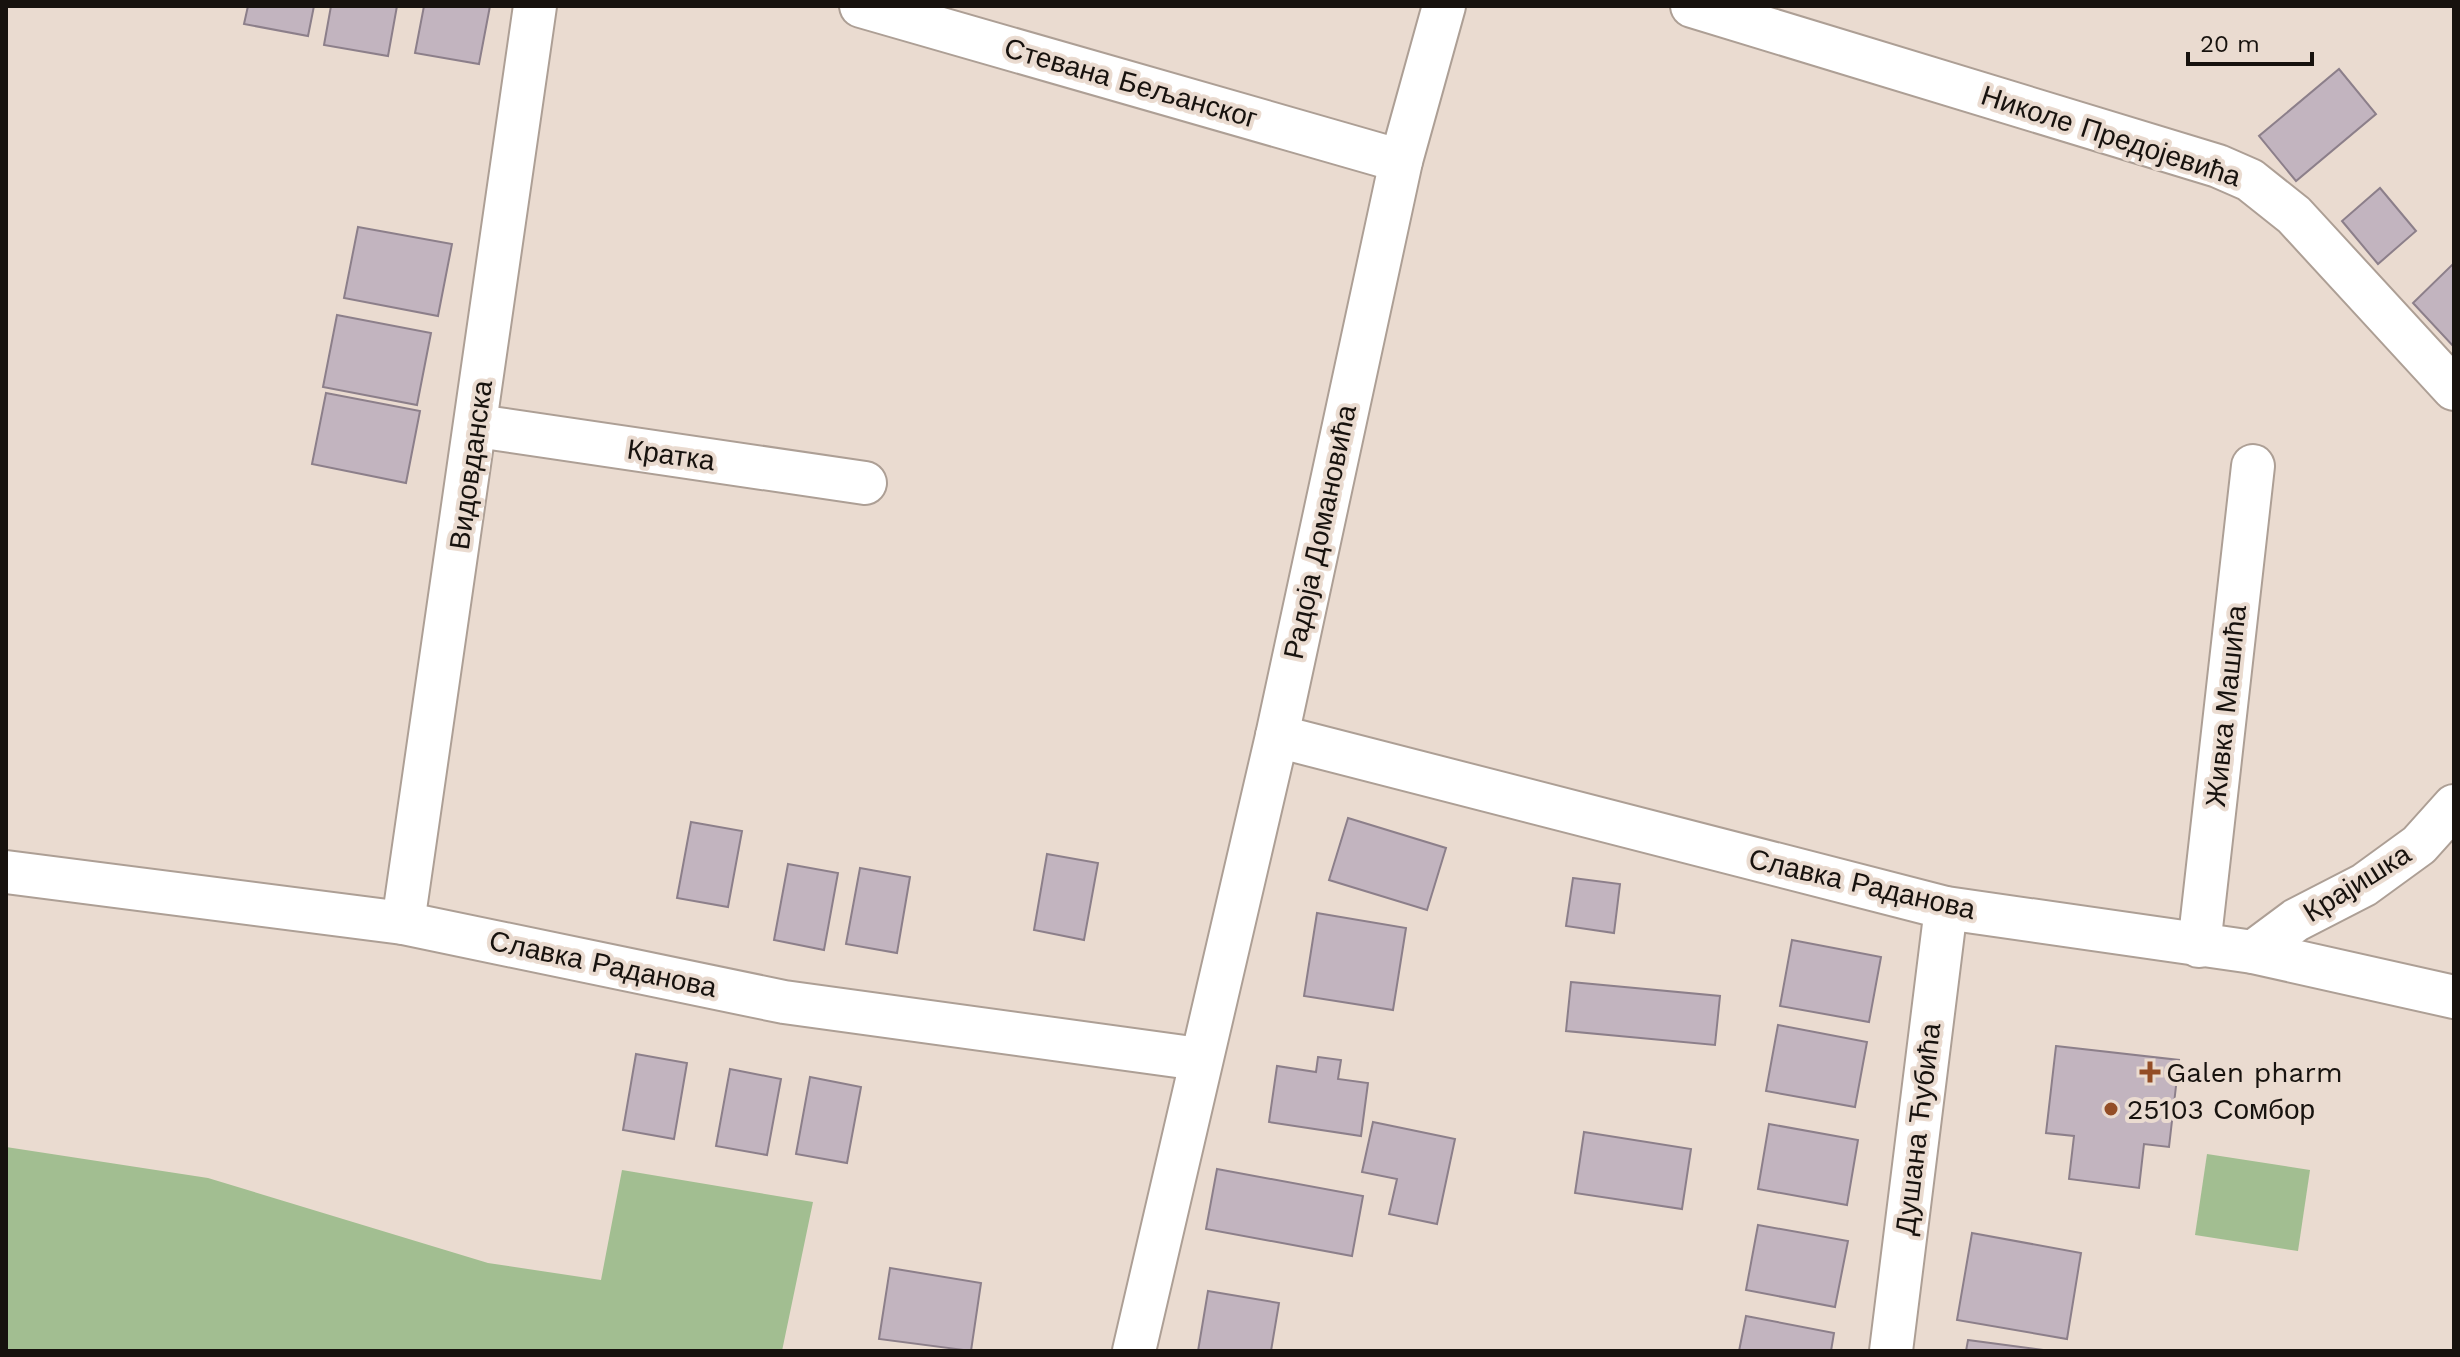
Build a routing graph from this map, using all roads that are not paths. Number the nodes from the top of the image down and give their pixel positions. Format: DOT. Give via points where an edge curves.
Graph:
graph roads {
  1 [pos="535,6"];
  2 [pos="861,6"];
  3 [pos="1444,6"];
  4 [pos="1692,6"];
  5 [pos="1401,161"];
  6 [pos="2454,389"];
  7 [pos="477,426"];
  8 [pos="2253,466"];
  9 [pos="865,483"];
  10 [pos="1277,736"];
  11 [pos="2454,806"];
  12 [pos="6,872"];
  13 [pos="1946,908"];
  14 [pos="403,923"];
  15 [pos="2199,946"];
  16 [pos="2253,952"];
  17 [pos="2454,997"];
  18 [pos="1199,1059"];
  19 [pos="1134,1351"];
  20 [pos="1891,1351"];
  1 -- 7 [label="street, Видовданска"];
  2 -- 5 [label="street, Стевана Бељанског"];
  3 -- 5 [label="street, Радоја Домановића"];
  4 -- 6 [label="street, Николе Предојевића" via="2250,180 2294,215"];
  5 -- 10 [label="street, Радоја Домановића"];
  7 -- 9 [label="street, Кратка"];
  7 -- 14 [label="street, Видовданска"];
  8 -- 15 [label="street, Живка Машића"];
  10 -- 13 [label="street, Славка Раданова"];
  10 -- 18 [label="street, Радоја Домановића"];
  11 -- 16 [label="street, Крајишка" via="2419,845 2364,885 2296,920"];
  12 -- 14 [label="street, Славка Раданова"];
  13 -- 15 [label="street, Славка Раданова"];
  13 -- 20 [label="street, Душана Ћубића"];
  14 -- 18 [label="street, Славка Раданова" via="784,1002"];
  15 -- 16 [label="street, Славка Раданова"];
  16 -- 17 [label="street, Славка Раданова"];
  18 -- 19 [label="street, Радоја Домановића"];
}
